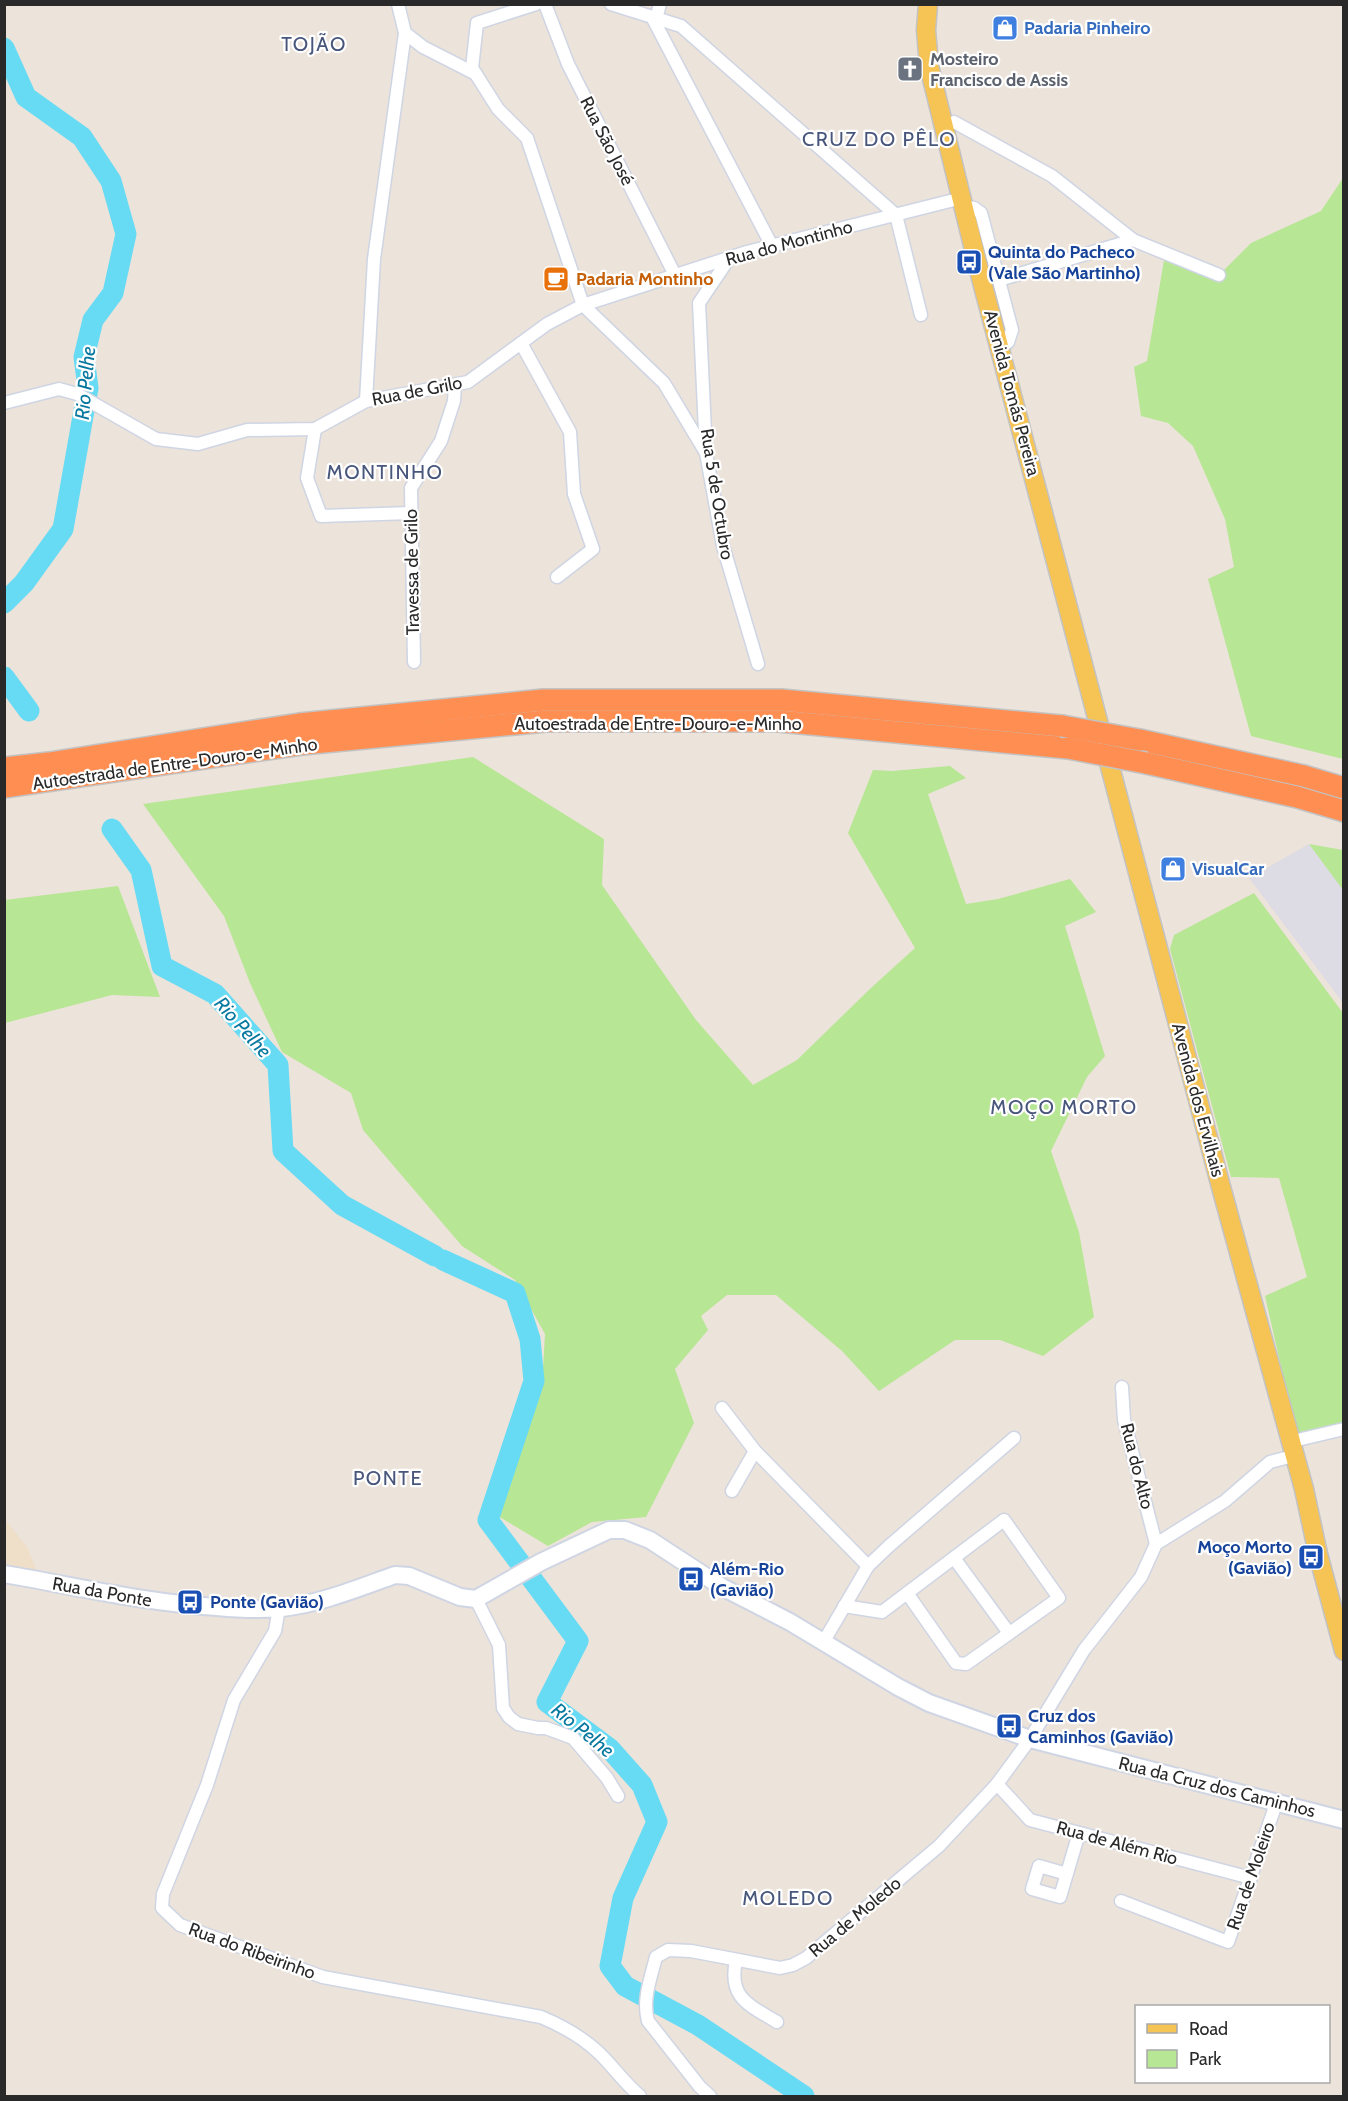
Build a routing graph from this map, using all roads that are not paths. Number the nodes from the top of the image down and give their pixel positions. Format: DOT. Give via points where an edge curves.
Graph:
graph roads {
  1 [pos="398,4"];
  2 [pos="536,4"];
  3 [pos="545,4"];
  4 [pos="611,4"];
  5 [pos="660,4"];
  6 [pos="927,8"];
  7 [pos="654,18"];
  8 [pos="405,33"];
  9 [pos="476,74"];
  10 [pos="943,125"];
  11 [pos="963,202"];
  12 [pos="896,215"];
  13 [pos="1133,240"];
  14 [pos="772,246"];
  15 [pos="730,258"];
  16 [pos="675,275"];
  17 [pos="1219,275"];
  18 [pos="999,280"];
  19 [pos="583,305"];
  20 [pos="921,315"];
  21 [pos="521,343"];
  22 [pos="999,349"];
  23 [pos="455,385"];
  24 [pos="366,401"];
  25 [pos="4,403"];
  26 [pos="315,429"];
  27 [pos="706,453"];
  28 [pos="411,513"];
  29 [pos="557,577"];
  30 [pos="414,662"];
  31 [pos="758,664"];
  32 [pos="1105,745"];
  33 [pos="4,768"];
  34 [pos="4,787"];
  35 [pos="1344,788"];
  36 [pos="1344,811"];
  37 [pos="1122,1387"];
  38 [pos="722,1408"];
  39 [pos="1344,1429"];
  40 [pos="1014,1438"];
  41 [pos="1291,1449"];
  42 [pos="755,1451"];
  43 [pos="732,1491"];
  44 [pos="1156,1544"];
  45 [pos="954,1558"];
  46 [pos="868,1566"];
  47 [pos="4,1574"];
  48 [pos="907,1593"];
  49 [pos="476,1599"];
  50 [pos="844,1606"];
  51 [pos="279,1608"];
  52 [pos="1009,1634"];
  53 [pos="824,1641"];
  54 [pos="1344,1651"];
  55 [pos="1030,1739"];
  56 [pos="997,1784"];
  57 [pos="618,1796"];
  58 [pos="1276,1804"];
  59 [pos="1344,1820"];
  60 [pos="1078,1833"];
  61 [pos="1066,1874"];
  62 [pos="1251,1878"];
  63 [pos="1121,1901"];
  64 [pos="736,1961"];
  65 [pos="777,2022"];
  66 [pos="640,2097"];
  67 [pos="710,2097"];
  1 -- 8 [label="street"];
  2 -- 9 [label="street" via="477,23 472,68"];
  3 -- 16 [label="street, Rua São José" via="568,64"];
  4 -- 7 [label="street"];
  5 -- 7 [label="street"];
  6 -- 10 [label="main road, Avenida Tomás Pereira" via="928,56"];
  7 -- 12 [label="street" via="681,26"];
  7 -- 14 [label="street"];
  8 -- 9 [label="street" via="423,47"];
  8 -- 24 [label="street" via="374,259"];
  9 -- 19 [label="street" via="498,109 527,138"];
  10 -- 11 [label="main road, Avenida Tomás Pereira"];
  10 -- 13 [label="street" via="954,122 1052,176"];
  11 -- 12 [label="street, Rua do Montinho"];
  11 -- 18 [label="street" via="981,213"];
  11 -- 22 [label="main road, Avenida Tomás Pereira"];
  12 -- 14 [label="street, Rua do Montinho"];
  12 -- 20 [label="street"];
  13 -- 17 [label="street"];
  13 -- 18 [label="street"];
  14 -- 15 [label="street, Rua do Montinho"];
  15 -- 16 [label="street, Rua do Montinho"];
  15 -- 27 [label="street, Rua 5 de Octubro" via="699,303"];
  16 -- 19 [label="street, Rua do Montinho"];
  18 -- 22 [label="street" via="1011,330 1008,342"];
  19 -- 21 [label="street, Rua de Grilo"];
  19 -- 27 [label="street" via="664,383"];
  21 -- 23 [label="street, Rua de Grilo" via="468,382"];
  21 -- 29 [label="street" via="570,432 574,494 593,549"];
  22 -- 32 [label="main road, Avenida Tomás Pereira"];
  23 -- 24 [label="street, Rua de Grilo"];
  23 -- 28 [label="street, Travessa de Grilo" via="441,441 411,488"];
  24 -- 26 [label="street, Rua de Grilo"];
  25 -- 26 [label="street, Rua de Grilo" via="59,389 77,394 156,439 198,444 247,430"];
  26 -- 28 [label="street" via="307,478 321,516"];
  27 -- 31 [label="street, Rua 5 de Octubro" via="723,546"];
  28 -- 30 [label="street, Travessa de Grilo"];
  32 -- 41 [label="main road, Avenida dos Ervilhais"];
  33 -- 35 [label="highway, Autoestrada de Entre-Douro-e-Minho, bridge" via="299,724 543,700 781,700 1062,726 1304,776"];
  34 -- 36 [label="highway, Autoestrada de Entre-Douro-e-Minho, bridge" via="302,744 546,721 778,721 1068,748 1297,797"];
  37 -- 44 [label="street, Rua do Alto" via="1124,1420"];
  38 -- 42 [label="street"];
  39 -- 41 [label="street"];
  40 -- 46 [label="street"];
  41 -- 44 [label="street" via="1225,1501"];
  41 -- 54 [label="main road, Avenida dos Ervilhais"];
  42 -- 43 [label="street"];
  42 -- 46 [label="street"];
  44 -- 55 [label="street, Rua de Moledo" via="1141,1577 1084,1650"];
  45 -- 48 [label="street"];
  45 -- 52 [label="street"];
  45 -- 52 [label="street" via="1004,1521 1011,1530 1059,1598"];
  46 -- 50 [label="street"];
  47 -- 51 [label="street, Rua da Ponte" via="180,1605"];
  48 -- 50 [label="street" via="882,1612"];
  48 -- 52 [label="street" via="956,1663 966,1665"];
  49 -- 51 [label="street, Rua da Ponte" via="396,1575 310,1603"];
  49 -- 53 [label="street, Rua da Cruz dos Caminhos" via="609,1530 625,1530 650,1540 722,1587"];
  49 -- 57 [label="street" via="499,1645 503,1708 509,1717 518,1724 546,1728 573,1738"];
  50 -- 53 [label="street"];
  51 -- 66 [label="street, Rua do Ribeirinho" via="275,1631 234,1700 207,1785 163,1894 162,1908 180,1925 323,1977 541,2017 597,2051"];
  53 -- 55 [label="street, Rua da Cruz dos Caminhos" via="913,1696"];
  55 -- 56 [label="street, Rua de Moledo"];
  55 -- 58 [label="street, Rua da Cruz dos Caminhos"];
  56 -- 60 [label="street, Rua de Além Rio" via="1030,1820"];
  56 -- 64 [label="street, Rua de Moledo" via="939,1846 806,1959 780,1968"];
  58 -- 59 [label="street, Rua da Cruz dos Caminhos"];
  58 -- 62 [label="street, Rua de Moleiro"];
  60 -- 61 [label="street"];
  60 -- 62 [label="street, Rua de Além Rio"];
  62 -- 63 [label="street, Rua de Moleiro" via="1227,1942"];
  64 -- 65 [label="street" via="736,1991 747,2004"];
  64 -- 67 [label="street, Rua de Moledo" via="668,1950 656,1957 649,1987 645,2011 648,2021"];
}
